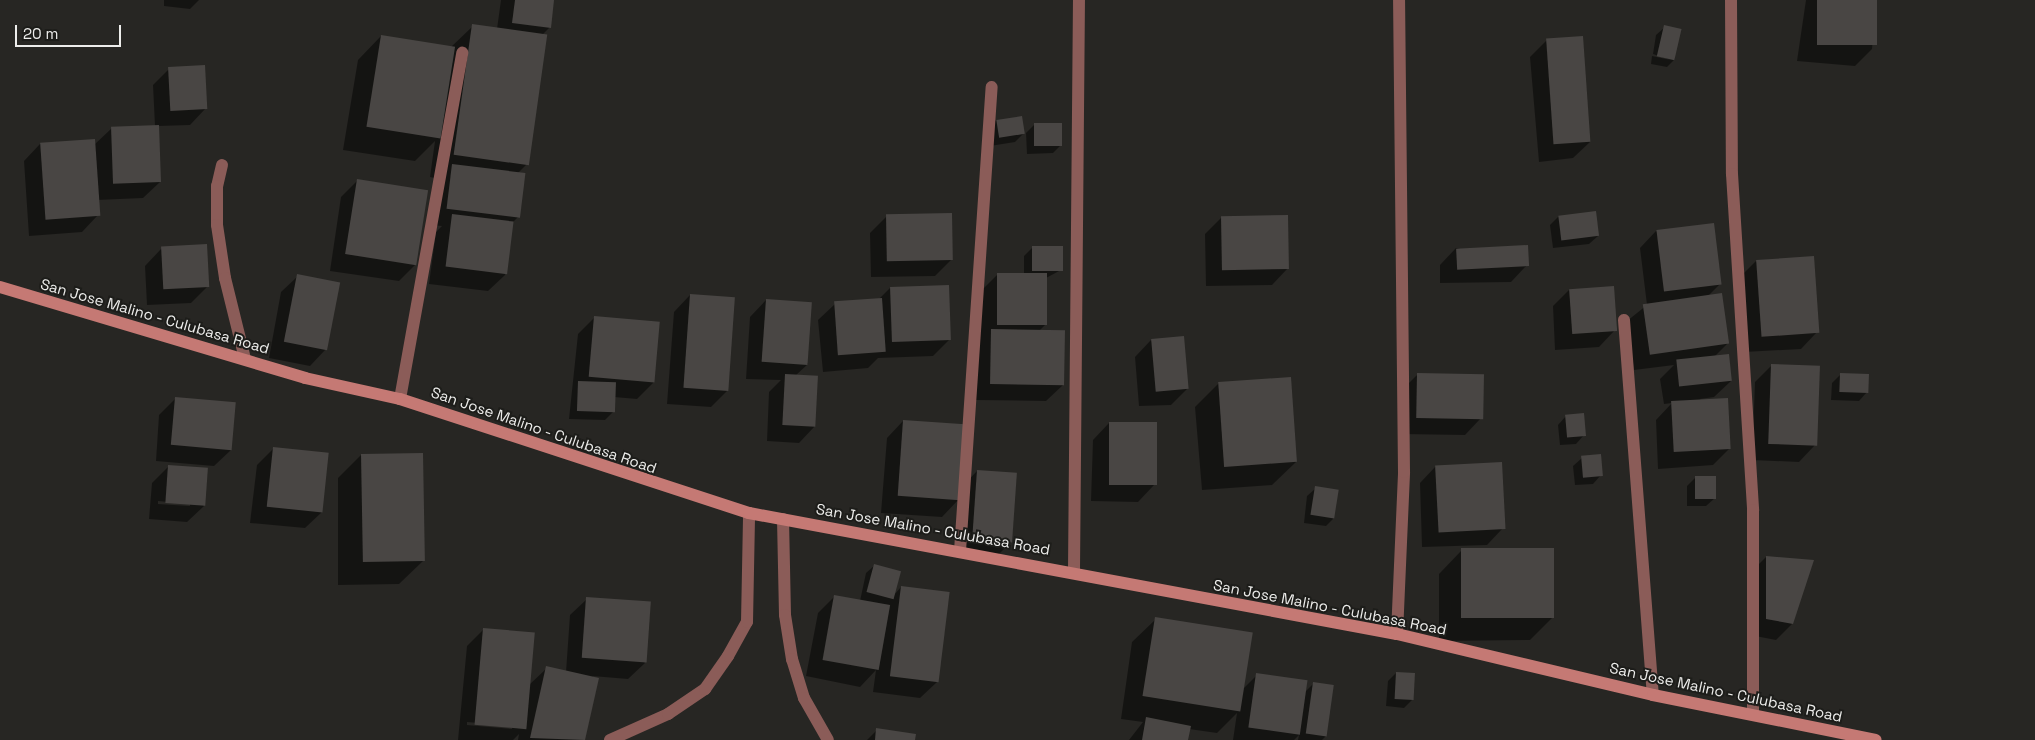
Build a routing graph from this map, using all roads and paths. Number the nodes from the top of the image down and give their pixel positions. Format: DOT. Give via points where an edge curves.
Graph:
graph roads {
  1 [pos="1079,0"];
  2 [pos="1399,0"];
  3 [pos="1731,0"];
  4 [pos="462,53"];
  5 [pos="992,87"];
  6 [pos="222,165"];
  7 [pos="0,288"];
  8 [pos="1624,320"];
  9 [pos="245,359"];
  10 [pos="400,399"];
  11 [pos="749,513"];
  12 [pos="783,520"];
  13 [pos="960,551"];
  14 [pos="1074,570"];
  15 [pos="1397,634"];
  16 [pos="1653,694"];
  17 [pos="1754,713"];
  18 [pos="610,740"];
  19 [pos="828,740"];
  20 [pos="1876,740"];
  1 -- 14 [label="street"];
  2 -- 15 [label="street" via="1404,472"];
  3 -- 17 [label="street" via="1732,174 1753,510"];
  4 -- 10 [label="street"];
  5 -- 13 [label="street"];
  6 -- 9 [label="street" via="217,186 217,225 225,278"];
  7 -- 9 [label="street, San Jose Malino - Culubasa Road"];
  8 -- 16 [label="street"];
  9 -- 10 [label="street, San Jose Malino - Culubasa Road"];
  10 -- 11 [label="street, San Jose Malino - Culubasa Road"];
  11 -- 12 [label="street, San Jose Malino - Culubasa Road"];
  11 -- 18 [label="street" via="747,622 728,656 705,689 668,714"];
  12 -- 13 [label="street, San Jose Malino - Culubasa Road"];
  12 -- 19 [label="street" via="792,658 804,698"];
  13 -- 14 [label="street, San Jose Malino - Culubasa Road"];
  14 -- 15 [label="street, San Jose Malino - Culubasa Road" via="1083,577"];
  15 -- 16 [label="street, San Jose Malino - Culubasa Road"];
  16 -- 17 [label="street, San Jose Malino - Culubasa Road"];
  17 -- 20 [label="street, San Jose Malino - Culubasa Road"];
}
